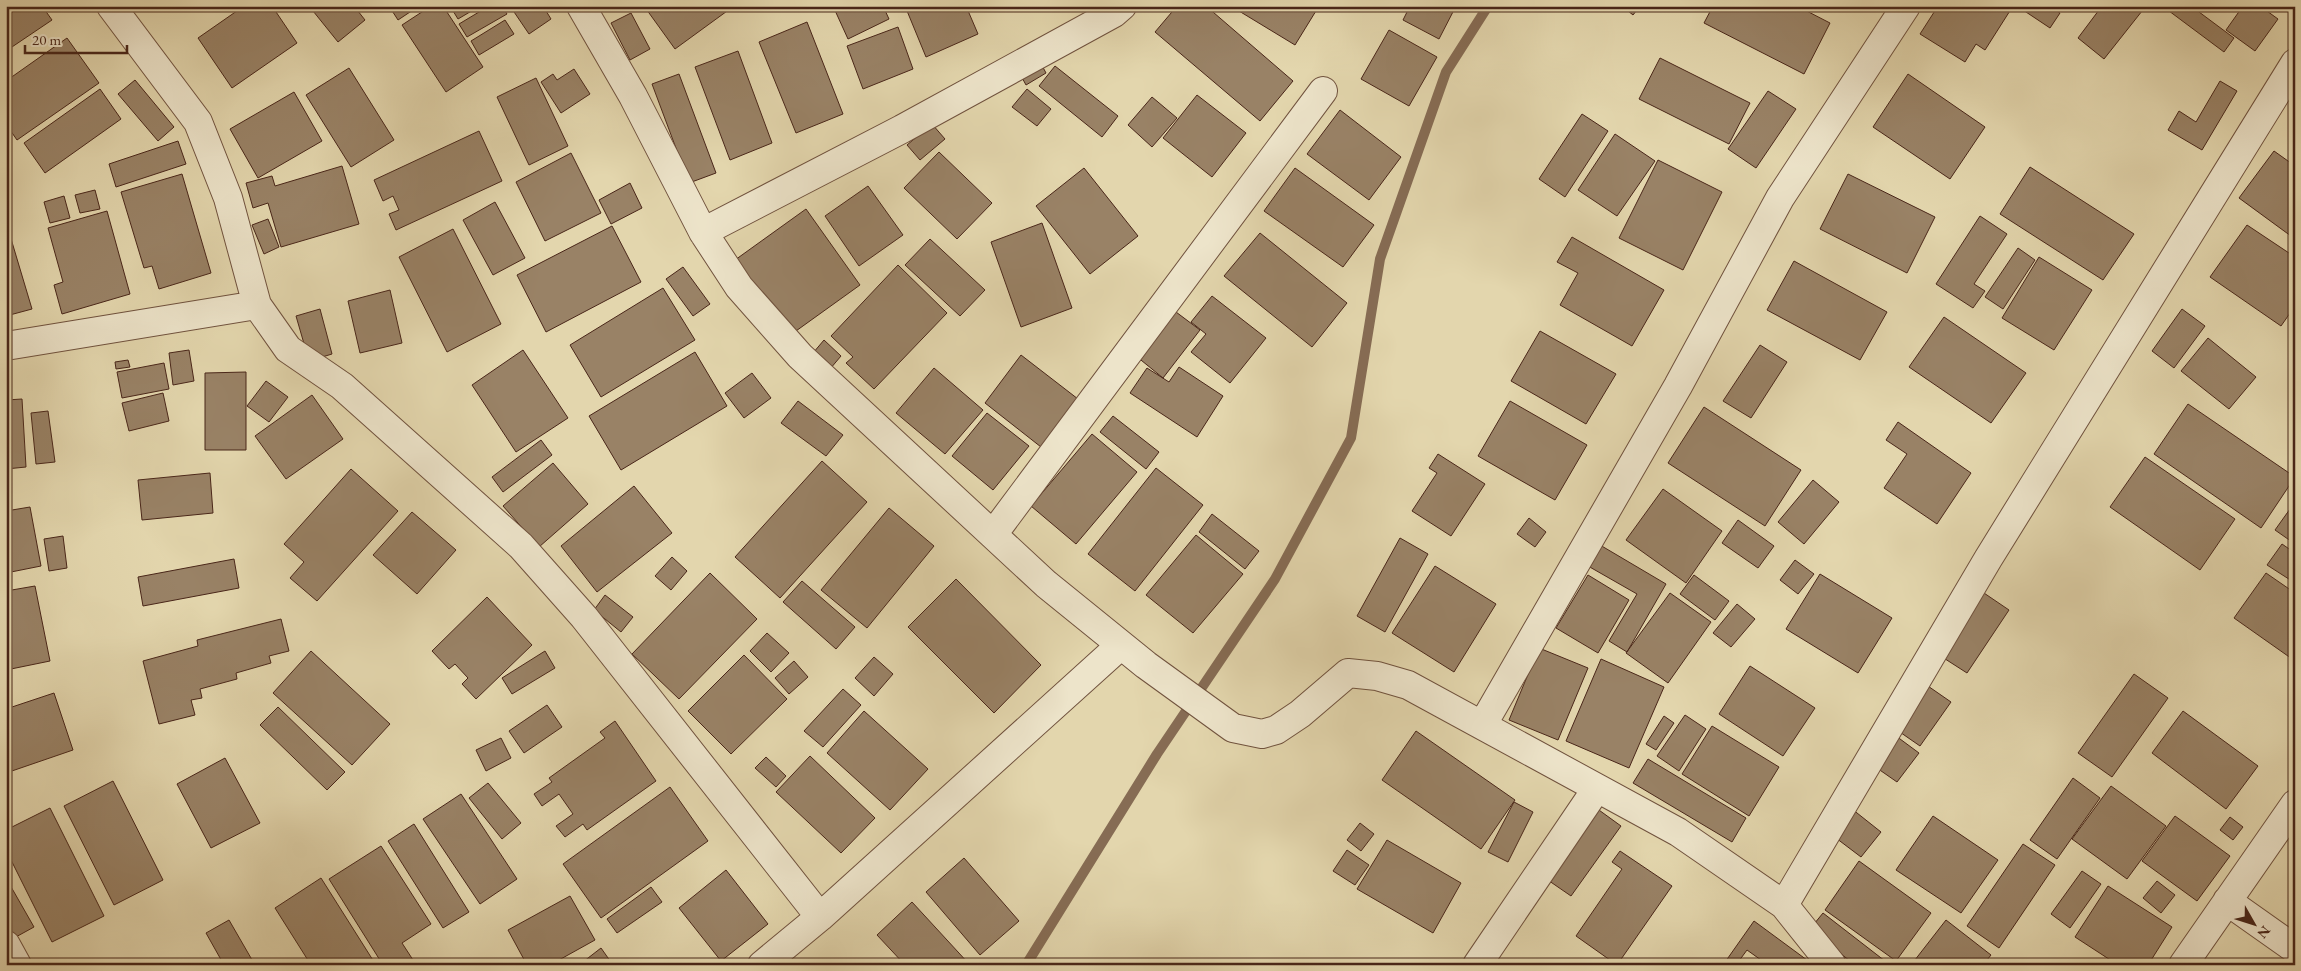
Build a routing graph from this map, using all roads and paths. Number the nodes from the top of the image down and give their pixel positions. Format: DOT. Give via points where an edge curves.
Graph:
graph roads {
  1 [pos="111,6"];
  2 [pos="581,6"];
  3 [pos="1122,6"];
  4 [pos="1906,6"];
  5 [pos="2295,63"];
  6 [pos="1323,91"];
  7 [pos="703,232"];
  8 [pos="257,306"];
  9 [pos="6,346"];
  10 [pos="994,533"];
  11 [pos="1121,645"];
  12 [pos="1482,724"];
  13 [pos="1597,788"];
  14 [pos="2295,804"];
  15 [pos="2226,901"];
  16 [pos="1784,905"];
  17 [pos="820,917"];
  18 [pos="6,945"];
  19 [pos="2295,949"];
  20 [pos="17,965"];
  21 [pos="762,965"];
  22 [pos="1477,965"];
  23 [pos="1832,965"];
  24 [pos="2183,965"];
  1 -- 8 [label="street" via="198,122 228,198"];
  2 -- 7 [label="street" via="633,96"];
  3 -- 7 [label="street" via="902,129"];
  4 -- 12 [label="street" via="1780,198 1678,386"];
  5 -- 16 [label="street" via="1988,559"];
  6 -- 10 [label="street"];
  7 -- 10 [label="street" via="739,287 800,356"];
  8 -- 9 [label="street"];
  8 -- 17 [label="street" via="288,349 342,386 520,546 584,617"];
  10 -- 11 [label="street" via="1046,584"];
  11 -- 12 [label="street" via="1233,728 1262,734 1276,730 1348,673 1377,676 1408,685"];
  11 -- 17 [label="street"];
  12 -- 13 [label="street"];
  13 -- 16 [label="street" via="1678,832"];
  13 -- 22 [label="street"];
  14 -- 15 [label="street"];
  15 -- 19 [label="street"];
  15 -- 24 [label="street"];
  16 -- 23 [label="street"];
  17 -- 21 [label="street"];
  18 -- 20 [label="street"];
}
